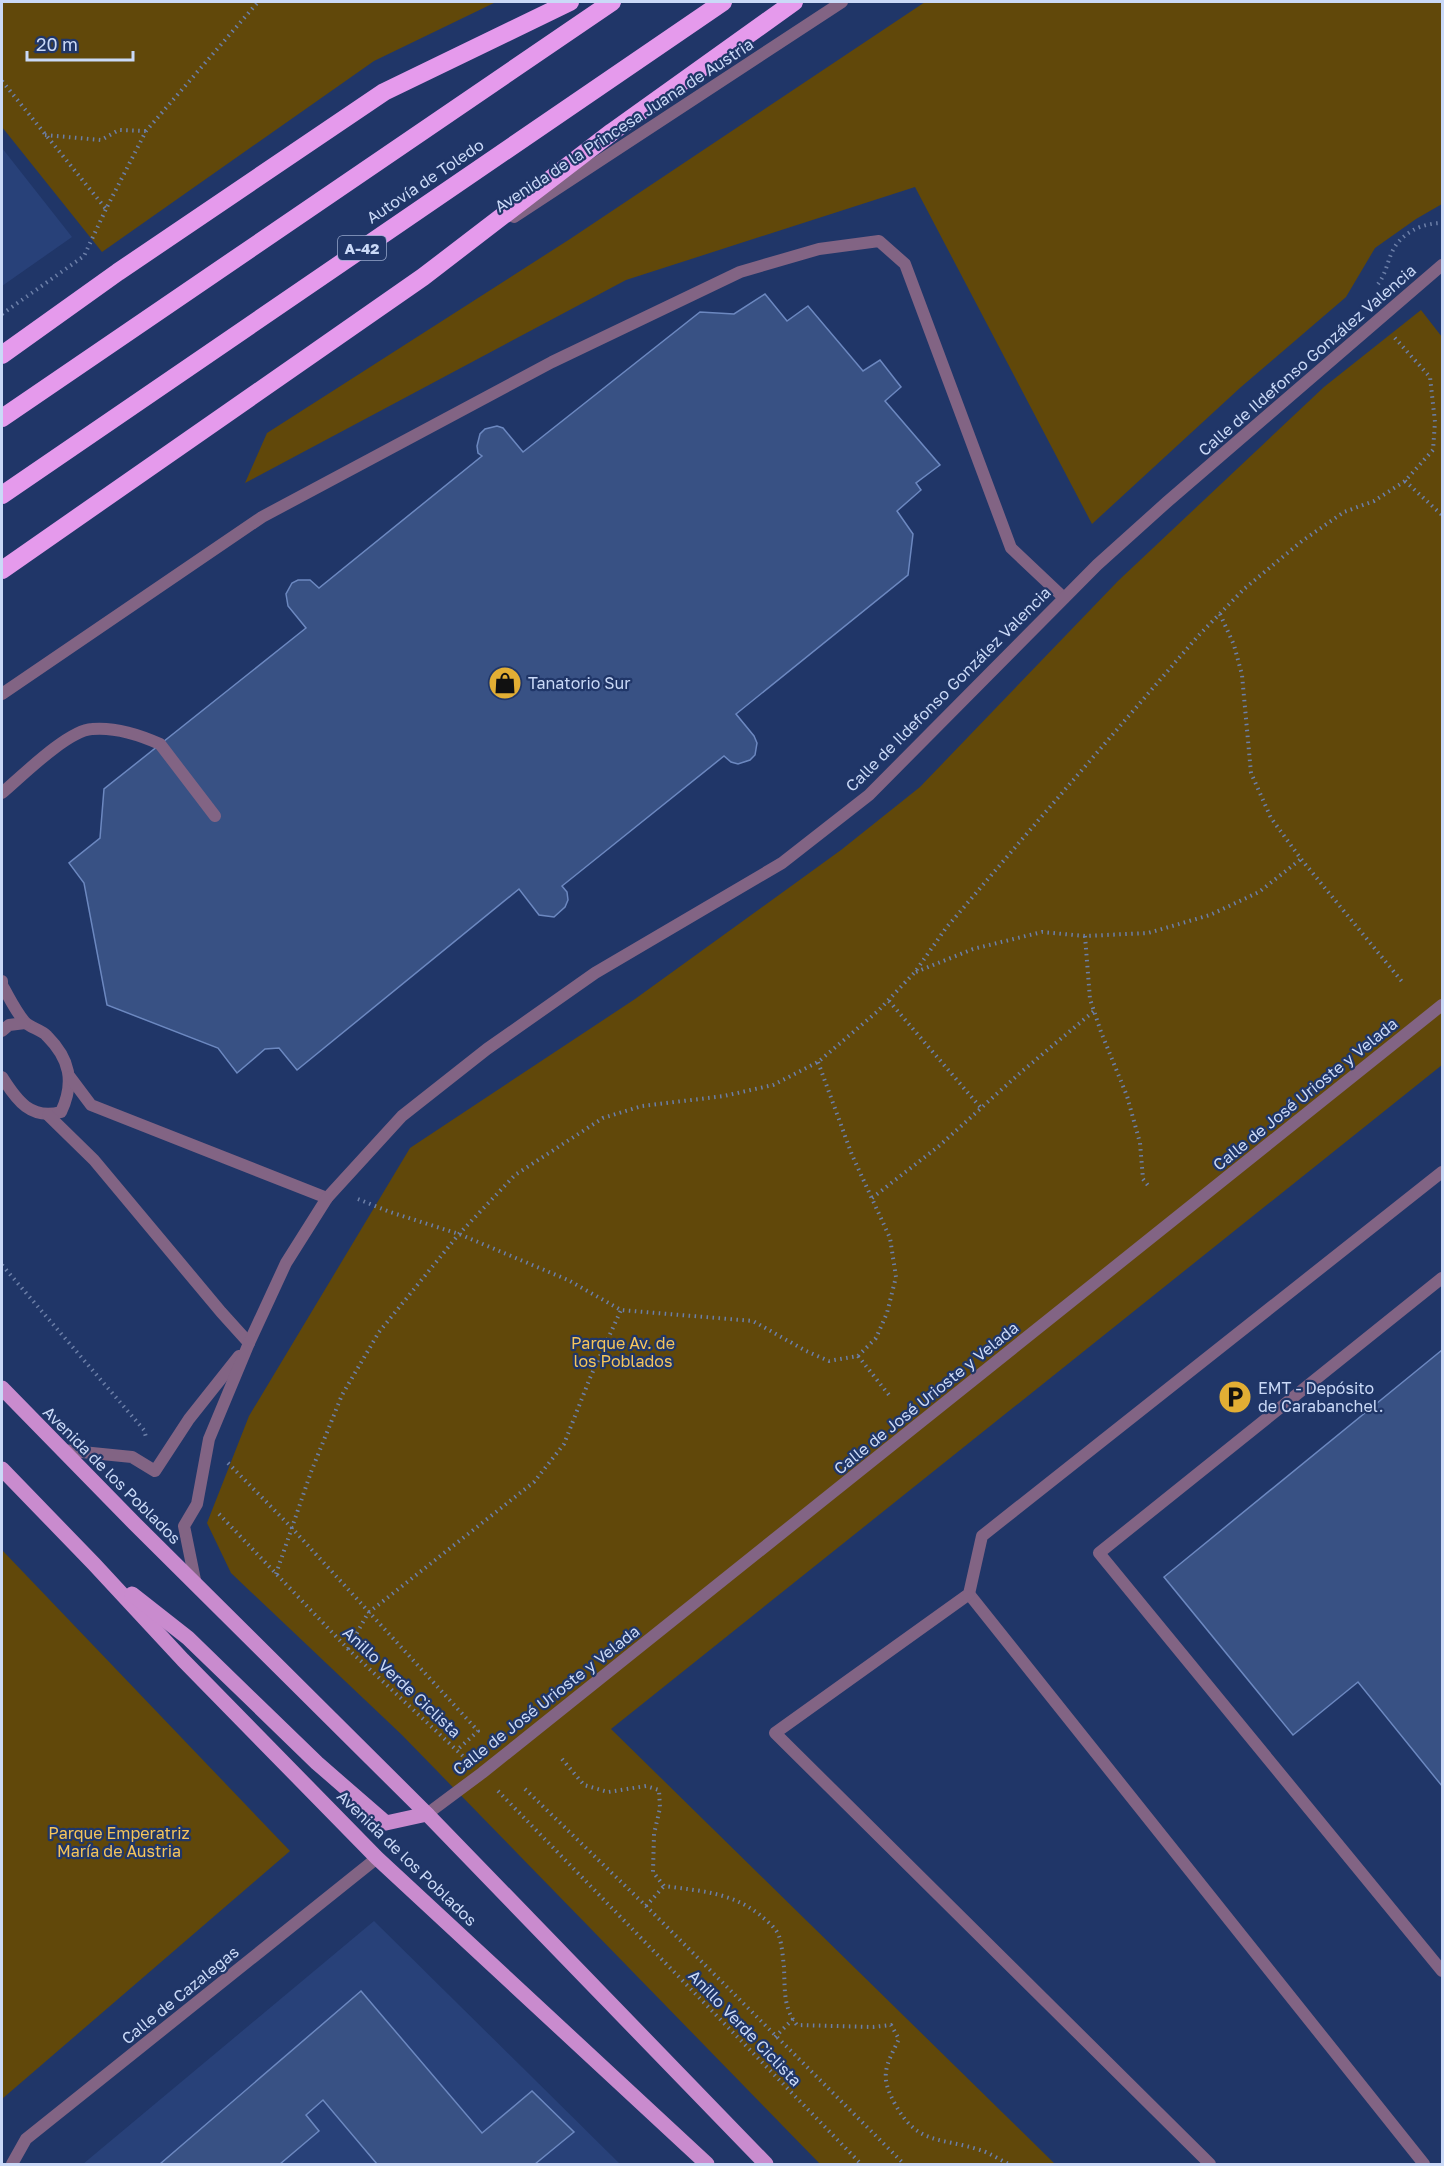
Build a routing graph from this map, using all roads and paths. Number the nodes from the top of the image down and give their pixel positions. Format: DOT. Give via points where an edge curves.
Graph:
graph roads {
  1 [pos="258,2"];
  2 [pos="570,2"];
  3 [pos="612,2"];
  4 [pos="723,2"];
  5 [pos="794,2"];
  6 [pos="842,2"];
  7 [pos="2,81"];
  8 [pos="146,131"];
  9 [pos="45,135"];
  10 [pos="106,209"];
  11 [pos="1443,223"];
  12 [pos="1440,271"];
  13 [pos="423,277"];
  14 [pos="2,314"];
  15 [pos="1379,321"];
  16 [pos="2,355"];
  17 [pos="2,418"];
  18 [pos="1405,481"];
  19 [pos="2,495"];
  20 [pos="1443,515"];
  21 [pos="2,570"];
  22 [pos="1064,598"];
  23 [pos="1220,614"];
  24 [pos="2,694"];
  25 [pos="2,793"];
  26 [pos="215,816"];
  27 [pos="1301,859"];
  28 [pos="1085,936"];
  29 [pos="915,972"];
  30 [pos="2,981"];
  31 [pos="1404,984"];
  32 [pos="888,1001"];
  33 [pos="1443,1005"];
  34 [pos="1094,1011"];
  35 [pos="25,1023"];
  36 [pos="2,1031"];
  37 [pos="818,1062"];
  38 [pos="2,1077"];
  39 [pos="70,1077"];
  40 [pos="981,1108"];
  41 [pos="48,1115"];
  42 [pos="1443,1172"];
  43 [pos="1150,1188"];
  44 [pos="331,1194"];
  45 [pos="872,1198"];
  46 [pos="459,1233"];
  47 [pos="2,1265"];
  48 [pos="1443,1278"];
  49 [pos="621,1310"];
  50 [pos="249,1343"];
  51 [pos="858,1356"];
  52 [pos="2,1388"];
  53 [pos="888,1395"];
  54 [pos="62,1450"];
  55 [pos="2,1470"];
  56 [pos="155,1471"];
  57 [pos="225,1471"];
  58 [pos="197,1504"];
  59 [pos="291,1527"];
  60 [pos="94,1564"];
  61 [pos="276,1574"];
  62 [pos="196,1586"];
  63 [pos="969,1594"];
  64 [pos="368,1613"];
  65 [pos="348,1649"];
  66 [pos="457,1750"];
  67 [pos="562,1759"];
  68 [pos="482,1773"];
  69 [pos="525,1790"];
  70 [pos="427,1814"];
  71 [pos="377,1858"];
  72 [pos="664,1886"];
  73 [pos="646,1906"];
  74 [pos="1443,1971"];
  75 [pos="793,2019"];
  76 [pos="775,2037"];
  77 [pos="12,2164"];
  78 [pos="707,2164"];
  79 [pos="766,2164"];
  80 [pos="861,2164"];
  81 [pos="904,2164"];
  82 [pos="1010,2164"];
  83 [pos="1210,2164"];
  84 [pos="1424,2164"];
  1 -- 8 [label="path"];
  2 -- 16 [label="highway" via="384,92"];
  3 -- 17 [label="highway"];
  4 -- 19 [label="highway, Autovía de Toledo / A-42"];
  5 -- 13 [label="highway" via="612,132"];
  6 -- 13 [label="street, Avenida de la Princesa Juana de Austria"];
  7 -- 9 [label="path"];
  8 -- 9 [label="path" via="119,130 100,140"];
  8 -- 10 [label="path"];
  9 -- 10 [label="path"];
  10 -- 14 [label="path" via="84,256"];
  11 -- 15 [label="path" via="1421,225 1395,245 1381,282 1363,300"];
  12 -- 15 [label="street, Calle de Ildefonso González Valencia"];
  13 -- 21 [label="highway"];
  15 -- 18 [label="path" via="1430,377 1435,422 1433,450"];
  15 -- 22 [label="street, Calle de Ildefonso González Valencia" via="1167,502"];
  18 -- 20 [label="path"];
  18 -- 23 [label="path" via="1374,501 1344,512 1302,541"];
  22 -- 24 [label="street" via="1011,548 905,264 879,241 819,249 740,272 552,362 262,517"];
  22 -- 44 [label="street, Calle de Ildefonso González Valencia" via="869,795 782,863 596,973 487,1049 402,1116"];
  23 -- 27 [label="path" via="1242,675 1251,772 1272,818"];
  23 -- 29 [label="path" via="953,920"];
  25 -- 26 [label="street" via="62,742 90,729 121,732 160,744"];
  27 -- 28 [label="path" via="1259,892 1210,915 1148,933"];
  27 -- 31 [label="path"];
  28 -- 29 [label="path" via="1042,932 973,949"];
  28 -- 34 [label="path"];
  29 -- 32 [label="path"];
  30 -- 35 [label="street"];
  32 -- 37 [label="path"];
  32 -- 40 [label="path"];
  33 -- 68 [label="street, Calle de José Urioste y Velada"];
  34 -- 40 [label="path"];
  34 -- 43 [label="path" via="1127,1096 1140,1143 1143,1179"];
  35 -- 36 [label="street" via="9,1025"];
  35 -- 39 [label="street" via="46,1035 65,1060"];
  37 -- 45 [label="path"];
  37 -- 46 [label="path" via="773,1085 724,1096 642,1106 603,1118 514,1175"];
  38 -- 41 [label="street" via="29,1109"];
  39 -- 41 [label="street" via="61,1112"];
  39 -- 44 [label="street" via="91,1105"];
  40 -- 45 [label="path"];
  41 -- 50 [label="street" via="94,1160"];
  42 -- 63 [label="street" via="982,1536"];
  44 -- 46 [label="path"];
  44 -- 50 [label="street, Calle de Ildefonso González Valencia" via="286,1263"];
  45 -- 51 [label="path" via="890,1238 896,1277 876,1338"];
  46 -- 49 [label="path" via="568,1280"];
  46 -- 59 [label="path" via="379,1332 342,1395"];
  47 -- 56 [label="path" via="144,1430"];
  48 -- 74 [label="street" via="1099,1553"];
  49 -- 51 [label="path" via="753,1321 829,1361"];
  49 -- 64 [label="path" via="564,1444 534,1482"];
  50 -- 56 [label="street, Calle de Ildefonso González Valencia" via="189,1419"];
  50 -- 58 [label="street, Calle de Ildefonso González Valencia" via="209,1439"];
  51 -- 53 [label="path"];
  52 -- 54 [label="main road, Avenida de los Poblados"];
  54 -- 56 [label="street" via="132,1457"];
  54 -- 62 [label="main road, Avenida de los Poblados"];
  55 -- 60 [label="main road, Avenida de los Poblados"];
  57 -- 59 [label="path" via="227,1461"];
  58 -- 61 [label="path, Anillo Verde Ciclista" via="216,1510"];
  58 -- 62 [label="street, Calle de Ildefonso González Valencia" via="184,1526"];
  59 -- 61 [label="path"];
  59 -- 64 [label="path"];
  60 -- 70 [label="main road, Avenida de los Poblados" via="188,1638 317,1763 386,1823"];
  60 -- 71 [label="main road, Avenida de los Poblados"];
  61 -- 65 [label="path, Anillo Verde Ciclista"];
  62 -- 70 [label="main road, Avenida de los Poblados"];
  63 -- 83 [label="street" via="775,1733"];
  63 -- 84 [label="street"];
  64 -- 65 [label="path"];
  64 -- 66 [label="path" via="478,1731"];
  65 -- 66 [label="path, Anillo Verde Ciclista"];
  66 -- 68 [label="path, Anillo Verde Ciclista"];
  67 -- 72 [label="path" via="584,1785 608,1792 646,1786 659,1790 653,1872"];
  68 -- 70 [label="street, Calle de José Urioste y Velada"];
  68 -- 80 [label="path, Anillo Verde Ciclista"];
  69 -- 73 [label="path"];
  70 -- 79 [label="main road, Avenida de los Poblados"];
  71 -- 77 [label="street, Calle de Cazalegas" via="26,2139"];
  71 -- 78 [label="main road, Avenida de los Poblados"];
  72 -- 73 [label="path"];
  72 -- 75 [label="path" via="726,1895 749,1906 768,1922 778,1934 786,2003"];
  73 -- 76 [label="path"];
  75 -- 76 [label="path"];
  75 -- 82 [label="path" via="798,2025 891,2025 899,2039 884,2076 902,2116 916,2131 936,2141 981,2150"];
  76 -- 81 [label="path"];
}
